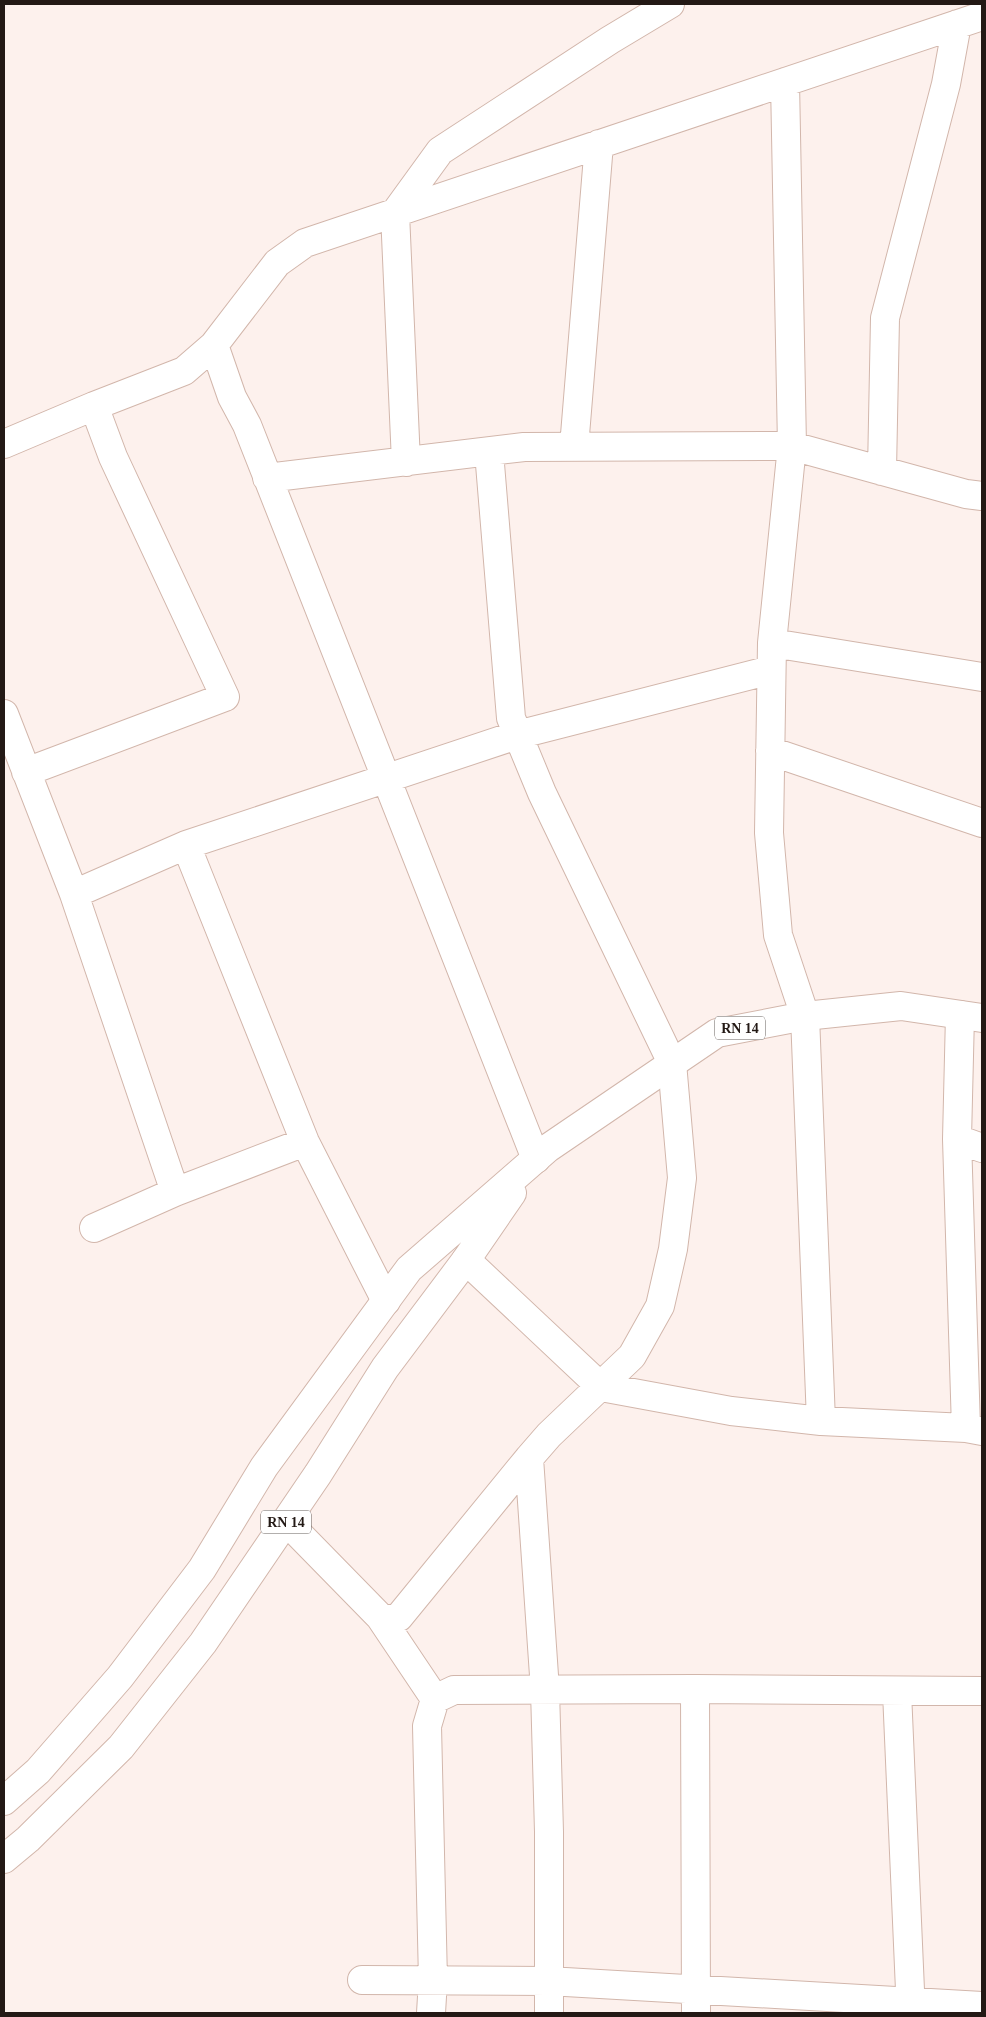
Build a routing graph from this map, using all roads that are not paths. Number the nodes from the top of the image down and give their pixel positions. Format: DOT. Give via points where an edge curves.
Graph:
graph roads {
  1 [pos="670,4"];
  2 [pos="982,16"];
  3 [pos="957,24"];
  4 [pos="784,82"];
  5 [pos="599,144"];
  6 [pos="395,213"];
  7 [pos="214,345"];
  8 [pos="94,406"];
  9 [pos="4,444"];
  10 [pos="792,446"];
  11 [pos="574,447"];
  12 [pos="489,452"];
  13 [pos="406,462"];
  14 [pos="882,471"];
  15 [pos="267,478"];
  16 [pos="982,496"];
  17 [pos="772,643"];
  18 [pos="771,670"];
  19 [pos="982,678"];
  20 [pos="4,714"];
  21 [pos="517,735"];
  22 [pos="770,751"];
  23 [pos="26,772"];
  24 [pos="386,778"];
  25 [pos="982,823"];
  26 [pos="186,845"];
  27 [pos="74,894"];
  28 [pos="805,1016"];
  29 [pos="971,1017"];
  30 [pos="672,1064"];
  31 [pos="305,1142"];
  32 [pos="970,1144"];
  33 [pos="536,1159"];
  34 [pos="175,1192"];
  35 [pos="94,1228"];
  36 [pos="466,1260"];
  37 [pos="386,1301"];
  38 [pos="601,1387"];
  39 [pos="821,1421"];
  40 [pos="974,1430"];
  41 [pos="529,1458"];
  42 [pos="286,1521"];
  43 [pos="380,1618"];
  44 [pos="696,1689"];
  45 [pos="545,1690"];
  46 [pos="982,1691"];
  47 [pos="896,1692"];
  48 [pos="435,1699"];
  49 [pos="4,1801"];
  50 [pos="4,1859"];
  51 [pos="362,1980"];
  52 [pos="433,1980"];
  53 [pos="548,1981"];
  54 [pos="696,2001"];
  55 [pos="982,2006"];
  56 [pos="911,2007"];
  57 [pos="431,2013"];
  58 [pos="549,2013"];
  1 -- 6 [label="street" via="440,152"];
  2 -- 3 [label="street"];
  3 -- 4 [label="street"];
  3 -- 14 [label="street" via="946,84 885,318"];
  4 -- 5 [label="street"];
  4 -- 10 [label="street"];
  5 -- 6 [label="street"];
  5 -- 11 [label="street"];
  6 -- 7 [label="street" via="305,243 276,263"];
  6 -- 13 [label="street"];
  7 -- 8 [label="street" via="184,371"];
  7 -- 15 [label="street" via="232,397"];
  8 -- 9 [label="street"];
  8 -- 23 [label="street" via="112,457 225,697"];
  10 -- 11 [label="street"];
  10 -- 14 [label="street"];
  10 -- 17 [label="street"];
  11 -- 12 [label="street" via="524,447"];
  12 -- 13 [label="street"];
  12 -- 21 [label="street" via="511,718"];
  13 -- 15 [label="street"];
  14 -- 16 [label="street"];
  15 -- 24 [label="street"];
  17 -- 18 [label="street"];
  17 -- 19 [label="street"];
  18 -- 21 [label="street"];
  18 -- 22 [label="street"];
  20 -- 23 [label="street"];
  21 -- 24 [label="street"];
  21 -- 30 [label="street"];
  22 -- 25 [label="street"];
  22 -- 28 [label="street" via="769,833 778,935"];
  23 -- 27 [label="street"];
  24 -- 26 [label="street"];
  24 -- 33 [label="street"];
  26 -- 27 [label="street"];
  26 -- 31 [label="street"];
  27 -- 34 [label="street"];
  28 -- 29 [label="street, RN 14" via="901,1006"];
  28 -- 30 [label="street, RN 14" via="717,1033"];
  28 -- 39 [label="street"];
  29 -- 32 [label="street"];
  30 -- 33 [label="street, RN 14"];
  30 -- 38 [label="street" via="682,1178 674,1249 660,1306 632,1356"];
  31 -- 34 [label="street"];
  31 -- 37 [label="street"];
  32 -- 40 [label="street"];
  33 -- 36 [label="street, RN 14"];
  33 -- 37 [label="street, RN 14" via="409,1269"];
  34 -- 35 [label="street"];
  36 -- 38 [label="street"];
  36 -- 42 [label="street, RN 14" via="385,1368"];
  37 -- 49 [label="street, RN 14" via="264,1467 202,1569 120,1677 38,1771"];
  38 -- 39 [label="street" via="731,1411"];
  38 -- 41 [label="street"];
  39 -- 40 [label="street"];
  41 -- 43 [label="street" via="399,1617"];
  41 -- 45 [label="street"];
  42 -- 43 [label="street"];
  42 -- 50 [label="street, RN 14" via="203,1643 121,1747"];
  43 -- 48 [label="street"];
  44 -- 45 [label="street"];
  44 -- 47 [label="street"];
  44 -- 54 [label="street"];
  45 -- 48 [label="street" via="454,1690"];
  45 -- 53 [label="street" via="549,1832"];
  46 -- 47 [label="street"];
  47 -- 56 [label="street"];
  48 -- 52 [label="street" via="427,1726"];
  51 -- 52 [label="street"];
  52 -- 53 [label="street"];
  52 -- 57 [label="street"];
  53 -- 54 [label="street"];
  53 -- 58 [label="street"];
  54 -- 56 [label="street"];
  55 -- 56 [label="street"];
}
